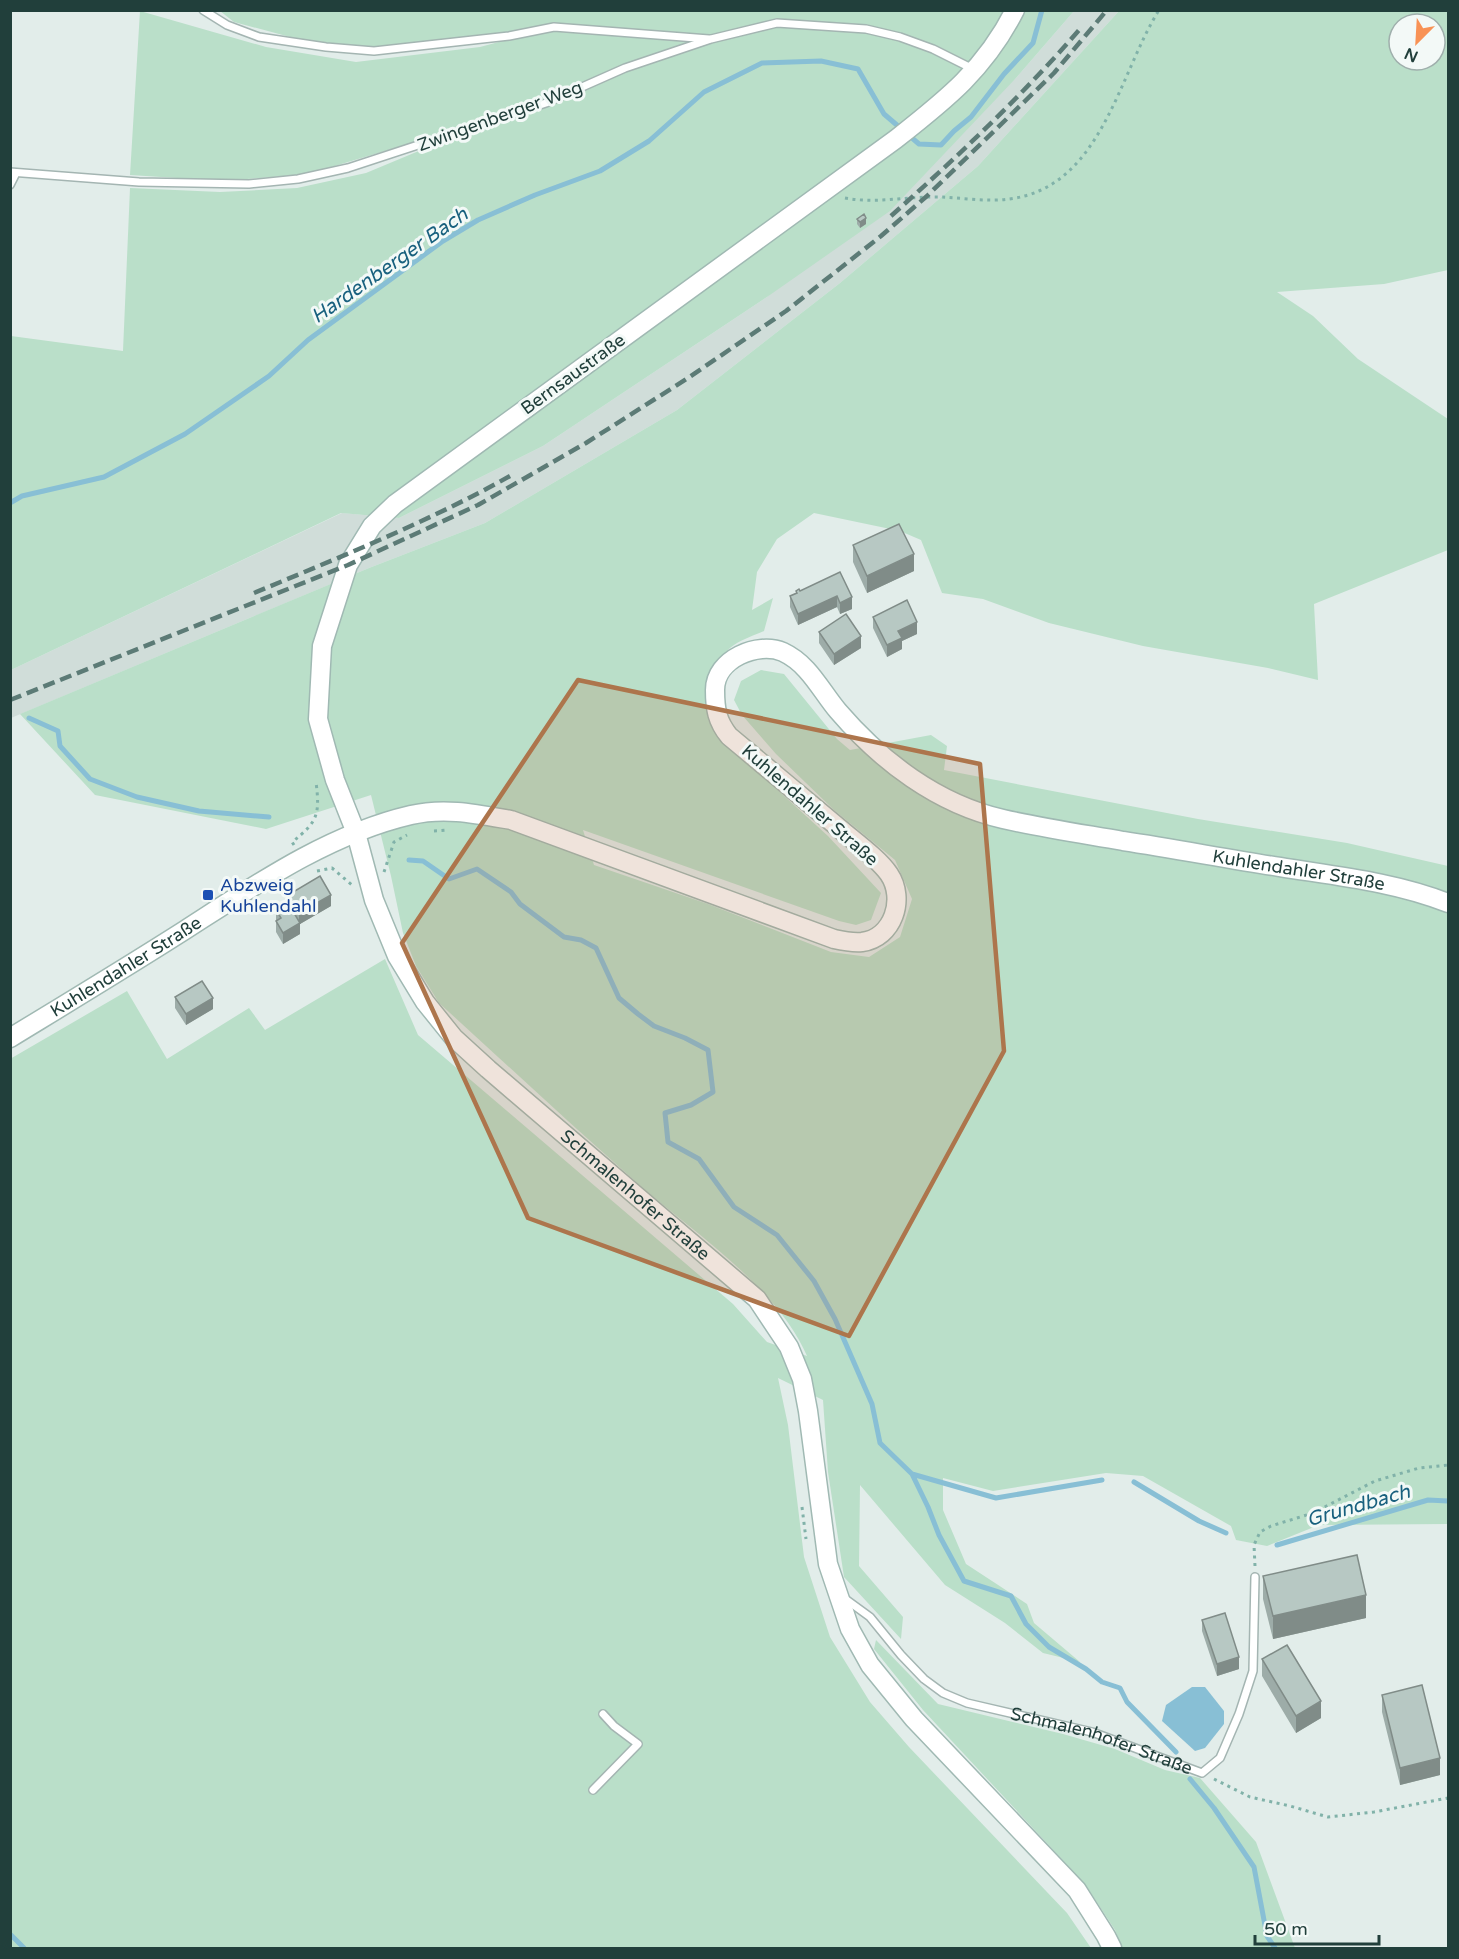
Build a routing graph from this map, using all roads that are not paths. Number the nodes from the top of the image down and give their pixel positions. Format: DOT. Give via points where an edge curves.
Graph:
graph roads {
  1 [pos="203,10"];
  2 [pos="1015,10"];
  3 [pos="711,39"];
  4 [pos="976,71"];
  5 [pos="13,173"];
  6 [pos="10,184"];
  7 [pos="356,833"];
  8 [pos="1449,903"];
  9 [pos="10,1038"];
  10 [pos="1255,1577"];
  11 [pos="837,1593"];
  12 [pos="603,1714"];
  13 [pos="593,1790"];
  14 [pos="1112,1948"];
  1 -- 3 [label="lane" via="227,25 259,37 374,51 554,27"];
  2 -- 4 [label="main road, Bernsaustraße"];
  3 -- 4 [label="lane, Zwingenberger Weg" via="777,22 866,29 933,48"];
  3 -- 5 [label="lane, Zwingenberger Weg" via="625,68 546,103 348,168 298,179 238,184"];
  4 -- 7 [label="main road, Bernsaustraße" via="896,139 395,504 372,526 348,565 321,656 318,719 335,780"];
  5 -- 6 [label="lane"];
  7 -- 8 [label="main road, Kuhlendahler Straße" via="411,815 436,812 511,820 834,939 863,942 875,937 892,923 896,911 896,890 890,874 729,736 720,724 715,685 721,673 729,662 748,651 764,648 796,660 859,734 898,768 915,781 972,809 1001,819 1357,879 1423,893"];
  7 -- 9 [label="main road, Kuhlendahler Straße" via="273,873"];
  7 -- 11 [label="main road, Schmalenhofer Straße" via="374,900 397,956 425,1002 454,1038 757,1299 784,1339 802,1379 828,1564"];
  10 -- 11 [label="lane, Schmalenhofer Straße" via="1253,1671 1220,1758 1202,1773 1092,1732 967,1703 943,1693 924,1679 870,1617"];
  11 -- 14 [label="main road, Schmalenhofer Straße" via="850,1629 870,1665 914,1719 1077,1890"];
  12 -- 13 [label="lane" via="638,1744"];
}
